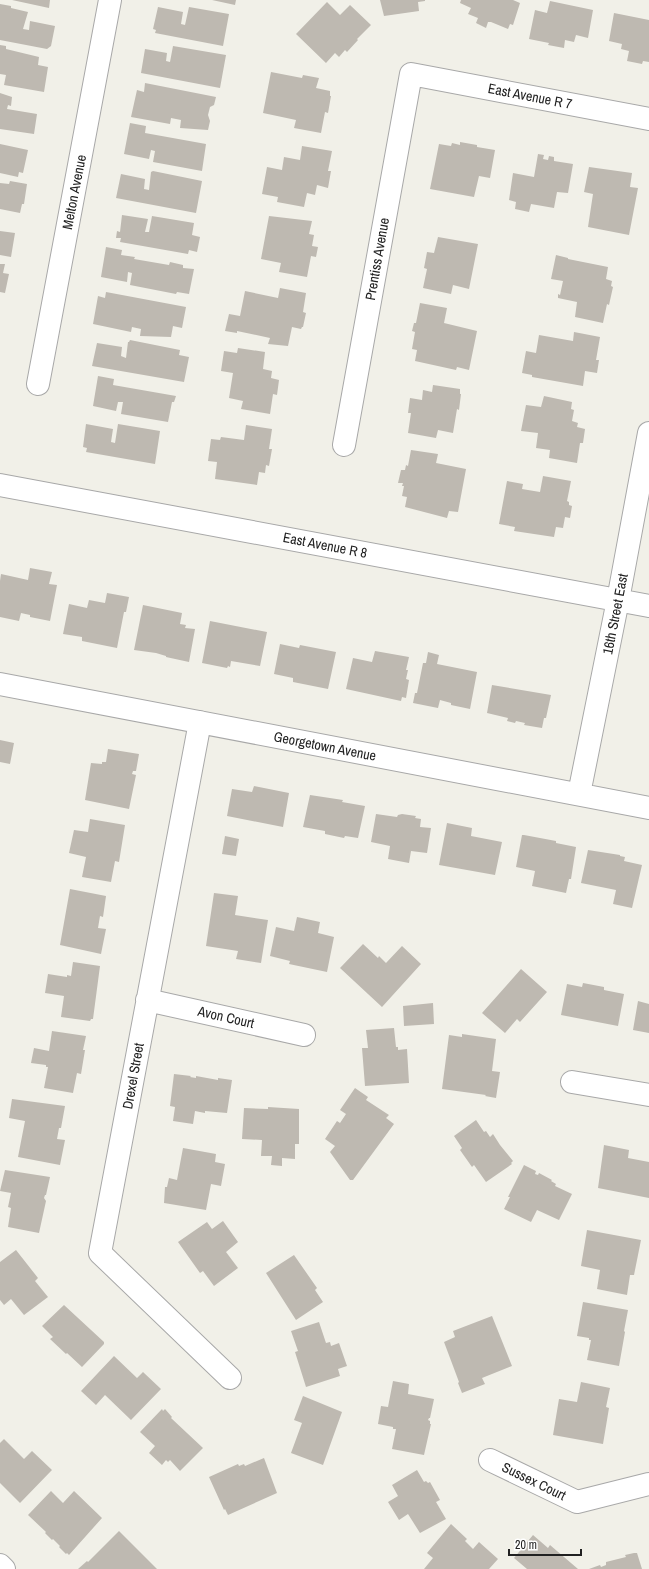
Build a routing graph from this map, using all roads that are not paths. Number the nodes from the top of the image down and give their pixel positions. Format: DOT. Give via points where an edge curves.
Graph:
graph roads {
  1 [pos="110,0"];
  2 [pos="411,74"];
  3 [pos="649,119"];
  4 [pos="38,384"];
  5 [pos="649,433"];
  6 [pos="344,445"];
  7 [pos="0,485"];
  8 [pos="618,600"];
  9 [pos="649,606"];
  10 [pos="0,684"];
  11 [pos="200,722"];
  12 [pos="579,794"];
  13 [pos="649,808"];
  14 [pos="147,1000"];
  15 [pos="304,1035"];
  16 [pos="572,1082"];
  17 [pos="649,1095"];
  18 [pos="230,1378"];
  19 [pos="490,1460"];
  20 [pos="649,1484"];
  21 [pos="0,1565"];
  22 [pos="4,1569"];
  1 -- 4 [label="street, Melton Avenue"];
  2 -- 3 [label="street, East Avenue R 7"];
  2 -- 6 [label="street, Prentiss Avenue"];
  5 -- 8 [label="street, 16th Street East"];
  7 -- 8 [label="street, East Avenue R 8"];
  8 -- 9 [label="street, East Avenue R 8"];
  8 -- 12 [label="street, 16th Street East"];
  10 -- 11 [label="street, Georgetown Avenue"];
  11 -- 12 [label="street, Georgetown Avenue"];
  11 -- 14 [label="street, Drexel Street"];
  12 -- 13 [label="street, Georgetown Avenue"];
  14 -- 15 [label="street, Avon Court"];
  14 -- 18 [label="street, Drexel Street" via="100,1253"];
  16 -- 17 [label="street"];
  19 -- 20 [label="street, Sussex Court" via="578,1502"];
  21 -- 22 [label="street"];
}
